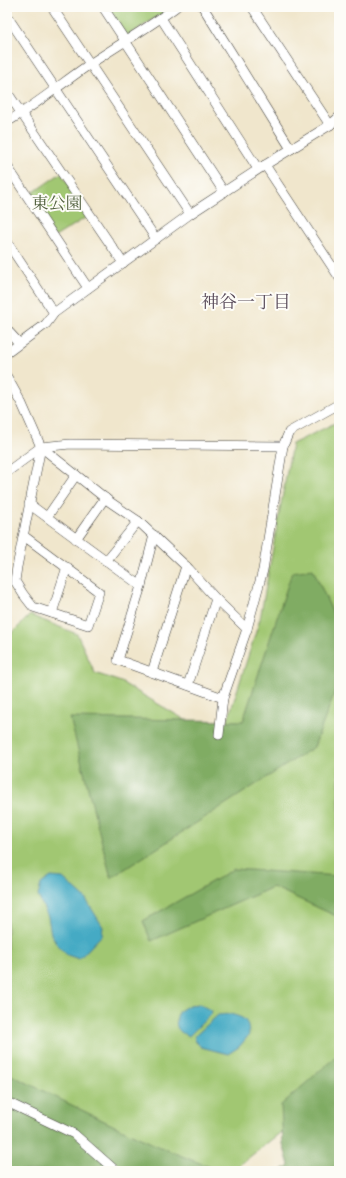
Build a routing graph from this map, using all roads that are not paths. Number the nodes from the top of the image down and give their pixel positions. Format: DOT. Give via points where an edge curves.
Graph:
graph roads {
  1 [pos="52,7"];
  2 [pos="103,7"];
  3 [pos="176,7"];
  4 [pos="203,7"];
  5 [pos="252,7"];
  6 [pos="7,16"];
  7 [pos="161,18"];
  8 [pos="125,42"];
  9 [pos="90,64"];
  10 [pos="55,89"];
  11 [pos="7,92"];
  12 [pos="21,113"];
  13 [pos="339,117"];
  14 [pos="7,122"];
  15 [pos="330,125"];
  16 [pos="290,149"];
  17 [pos="7,166"];
  18 [pos="261,167"];
  19 [pos="224,192"];
  20 [pos="190,214"];
  21 [pos="156,239"];
  22 [pos="7,242"];
  23 [pos="123,263"];
  24 [pos="339,277"];
  25 [pos="88,288"];
  26 [pos="54,313"];
  27 [pos="7,330"];
  28 [pos="19,343"];
  29 [pos="7,353"];
  30 [pos="7,377"];
  31 [pos="339,404"];
  32 [pos="283,446"];
  33 [pos="41,448"];
  34 [pos="7,472"];
  35 [pos="76,475"];
  36 [pos="105,498"];
  37 [pos="29,504"];
  38 [pos="47,517"];
  39 [pos="138,521"];
  40 [pos="154,535"];
  41 [pos="24,536"];
  42 [pos="76,539"];
  43 [pos="106,561"];
  44 [pos="186,566"];
  45 [pos="67,567"];
  46 [pos="141,586"];
  47 [pos="216,599"];
  48 [pos="52,613"];
  49 [pos="247,629"];
  50 [pos="152,672"];
  51 [pos="188,685"];
  52 [pos="223,698"];
  53 [pos="219,736"];
  54 [pos="7,1102"];
  55 [pos="116,1171"];
  1 -- 9 [label="street"];
  2 -- 8 [label="street"];
  3 -- 7 [label="street"];
  4 -- 16 [label="street"];
  5 -- 15 [label="street"];
  6 -- 10 [label="street"];
  7 -- 8 [label="street"];
  7 -- 18 [label="street"];
  8 -- 9 [label="street"];
  8 -- 19 [label="street"];
  9 -- 10 [label="street"];
  9 -- 20 [label="street"];
  10 -- 12 [label="street"];
  10 -- 21 [label="street"];
  11 -- 12 [label="street"];
  12 -- 14 [label="street"];
  12 -- 23 [label="street"];
  13 -- 15 [label="street"];
  15 -- 16 [label="street"];
  16 -- 18 [label="street"];
  17 -- 25 [label="street"];
  18 -- 19 [label="street"];
  18 -- 24 [label="street"];
  19 -- 20 [label="street"];
  20 -- 21 [label="street"];
  21 -- 23 [label="street"];
  22 -- 26 [label="street"];
  23 -- 25 [label="street"];
  25 -- 26 [label="street"];
  26 -- 28 [label="street" via="46,324"];
  27 -- 28 [label="street"];
  28 -- 29 [label="street"];
  30 -- 33 [label="street"];
  31 -- 32 [label="street" via="289,432"];
  32 -- 33 [label="street" via="70,444"];
  32 -- 49 [label="street" via="263,570"];
  33 -- 34 [label="street"];
  33 -- 35 [label="street"];
  33 -- 37 [label="street"];
  35 -- 36 [label="street"];
  35 -- 38 [label="street"];
  36 -- 39 [label="street"];
  36 -- 42 [label="street"];
  37 -- 38 [label="street"];
  37 -- 41 [label="street"];
  38 -- 42 [label="street"];
  39 -- 40 [label="street"];
  39 -- 43 [label="street"];
  40 -- 44 [label="street"];
  40 -- 46 [label="street"];
  41 -- 45 [label="street"];
  41 -- 48 [label="street" via="15,581 33,607"];
  42 -- 43 [label="street"];
  43 -- 46 [label="street"];
  44 -- 47 [label="street"];
  44 -- 50 [label="street"];
  45 -- 48 [label="street"];
  45 -- 48 [label="street" via="99,592 88,625"];
  46 -- 50 [label="street" via="118,660"];
  47 -- 49 [label="street"];
  47 -- 51 [label="street"];
  49 -- 52 [label="street"];
  50 -- 51 [label="street"];
  51 -- 52 [label="street"];
  52 -- 53 [label="street"];
  54 -- 55 [label="street" via="74,1134"];
}
